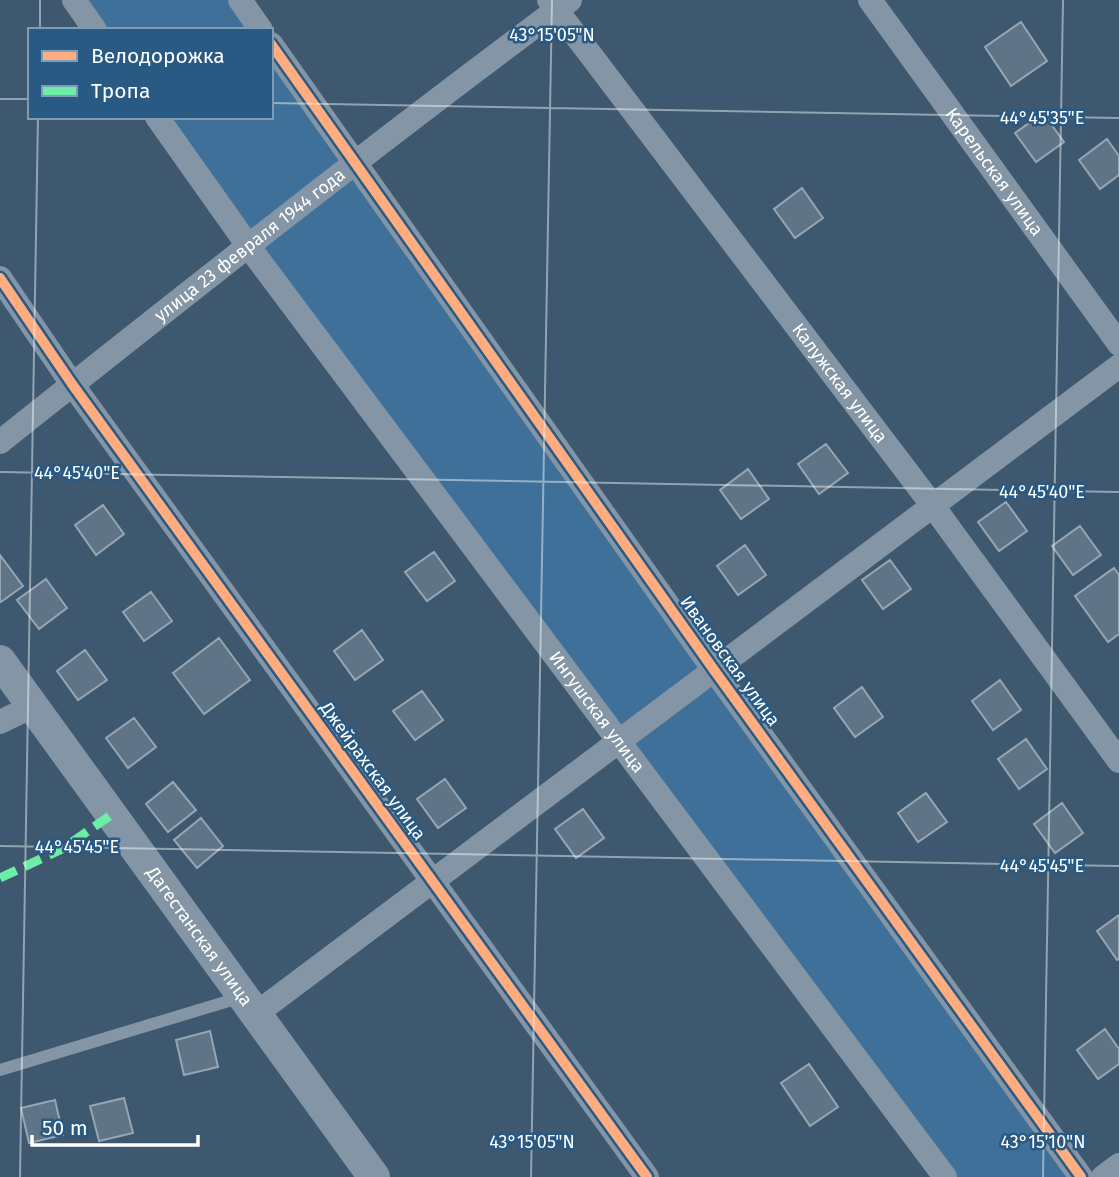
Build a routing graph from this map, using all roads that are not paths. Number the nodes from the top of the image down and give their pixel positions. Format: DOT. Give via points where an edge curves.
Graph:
graph roads {
  1 [pos="74,0"];
  2 [pos="240,0"];
  3 [pos="870,0"];
  4 [pos="559,3"];
  5 [pos="94,28"];
  6 [pos="260,28"];
  7 [pos="273,47"];
  8 [pos="158,119"];
  9 [pos="356,161"];
  10 [pos="249,247"];
  11 [pos="0,278"];
  12 [pos="1119,344"];
  13 [pos="1119,366"];
  14 [pos="72,384"];
  15 [pos="0,442"];
  16 [pos="933,506"];
  17 [pos="0,661"];
  18 [pos="714,670"];
  19 [pos="32,707"];
  20 [pos="0,722"];
  21 [pos="618,742"];
  22 [pos="1119,761"];
  23 [pos="431,882"];
  24 [pos="249,1005"];
  25 [pos="0,1070"];
  26 [pos="1119,1165"];
  27 [pos="374,1177"];
  28 [pos="647,1177"];
  29 [pos="945,1177"];
  30 [pos="1081,1177"];
  31 [pos="1102,1177"];
  1 -- 5 [label="street"];
  2 -- 6 [label="street"];
  3 -- 12 [label="street, Карельская улица"];
  4 -- 9 [label="street, улица 23 февраля 1944 года"];
  4 -- 16 [label="street, Калужская улица"];
  7 -- 9 [label="street, Ивановская улица"];
  8 -- 10 [label="street, Ингушская улица"];
  9 -- 10 [label="street, улица 23 февраля 1944 года"];
  9 -- 18 [label="street, Ивановская улица"];
  10 -- 14 [label="street, улица 23 февраля 1944 года"];
  10 -- 21 [label="street, Ингушская улица"];
  11 -- 14 [label="street, Джейрахская улица"];
  13 -- 16 [label="street"];
  14 -- 15 [label="street, улица 23 февраля 1944 года"];
  14 -- 23 [label="street, Джейрахская улица"];
  16 -- 18 [label="street"];
  16 -- 22 [label="street, Калужская улица"];
  17 -- 19 [label="street, Дагестанская улица"];
  18 -- 21 [label="street"];
  18 -- 30 [label="street, Ивановская улица"];
  19 -- 20 [label="street"];
  19 -- 24 [label="street, Дагестанская улица"];
  21 -- 23 [label="street"];
  21 -- 29 [label="street, Ингушская улица"];
  23 -- 24 [label="street"];
  23 -- 28 [label="street, Джейрахская улица"];
  24 -- 25 [label="lane"];
  24 -- 27 [label="street, Дагестанская улица"];
  26 -- 31 [label="street"];
}
